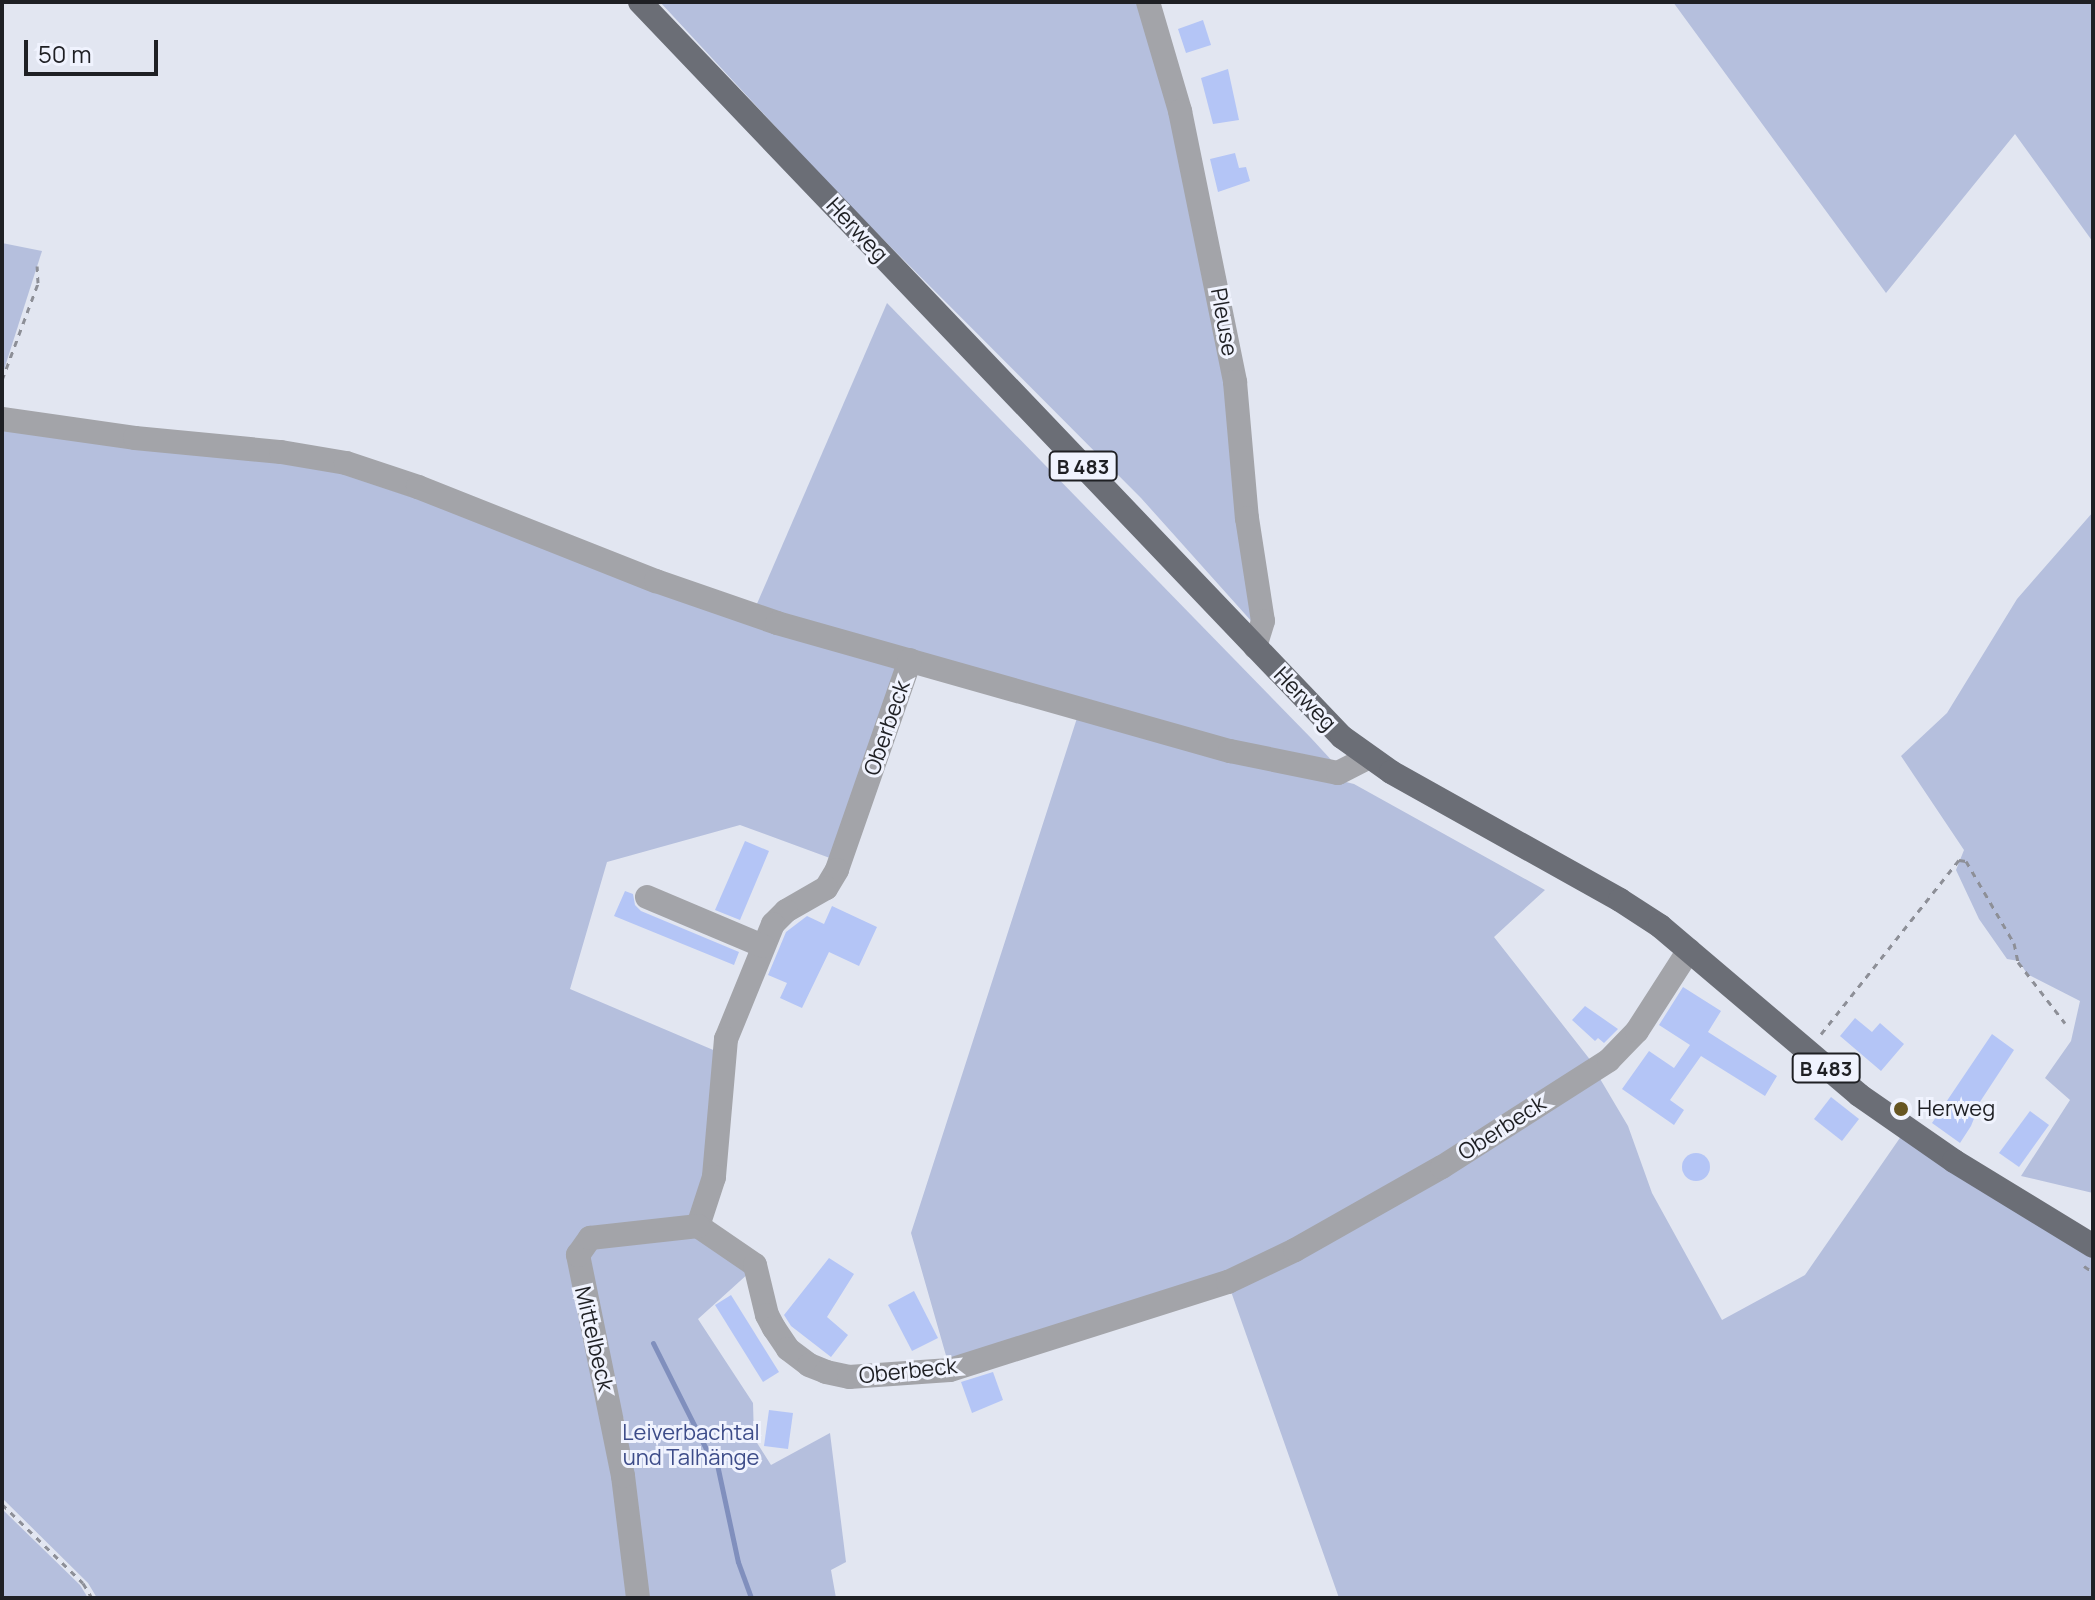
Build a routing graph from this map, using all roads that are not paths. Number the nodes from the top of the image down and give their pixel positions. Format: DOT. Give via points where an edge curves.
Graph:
graph roads {
  1 [pos="640,2"];
  2 [pos="1148,2"];
  3 [pos="2,419"];
  4 [pos="1255,647"];
  5 [pos="910,660"];
  6 [pos="1368,758"];
  7 [pos="647,897"];
  8 [pos="763,946"];
  9 [pos="1689,950"];
  10 [pos="698,1226"];
  11 [pos="2087,1255"];
  12 [pos="638,1598"];
  1 -- 4 [label="main road, Herweg / B 483"];
  2 -- 4 [label="street, Pleuse" via="1184,126 1235,382 1263,621"];
  3 -- 5 [label="street" via="346,463 724,607"];
  4 -- 6 [label="main road, Herweg / B 483"];
  5 -- 6 [label="street" via="1249,756 1338,773"];
  5 -- 8 [label="street, Oberbeck" via="837,870 826,888 773,924"];
  6 -- 9 [label="main road, Herweg / B 483" via="1620,900"];
  7 -- 8 [label="street"];
  8 -- 10 [label="street, Oberbeck" via="726,1039 714,1177"];
  9 -- 10 [label="street, Oberbeck" via="1637,1031 1609,1060 1353,1220 1228,1282 950,1370 849,1377 809,1365 788,1349 774,1328 755,1265"];
  9 -- 11 [label="main road, Herweg / B 483" via="1915,1136"];
  10 -- 12 [label="street, Mittelbeck" via="590,1238 578,1255 623,1476"];
}
